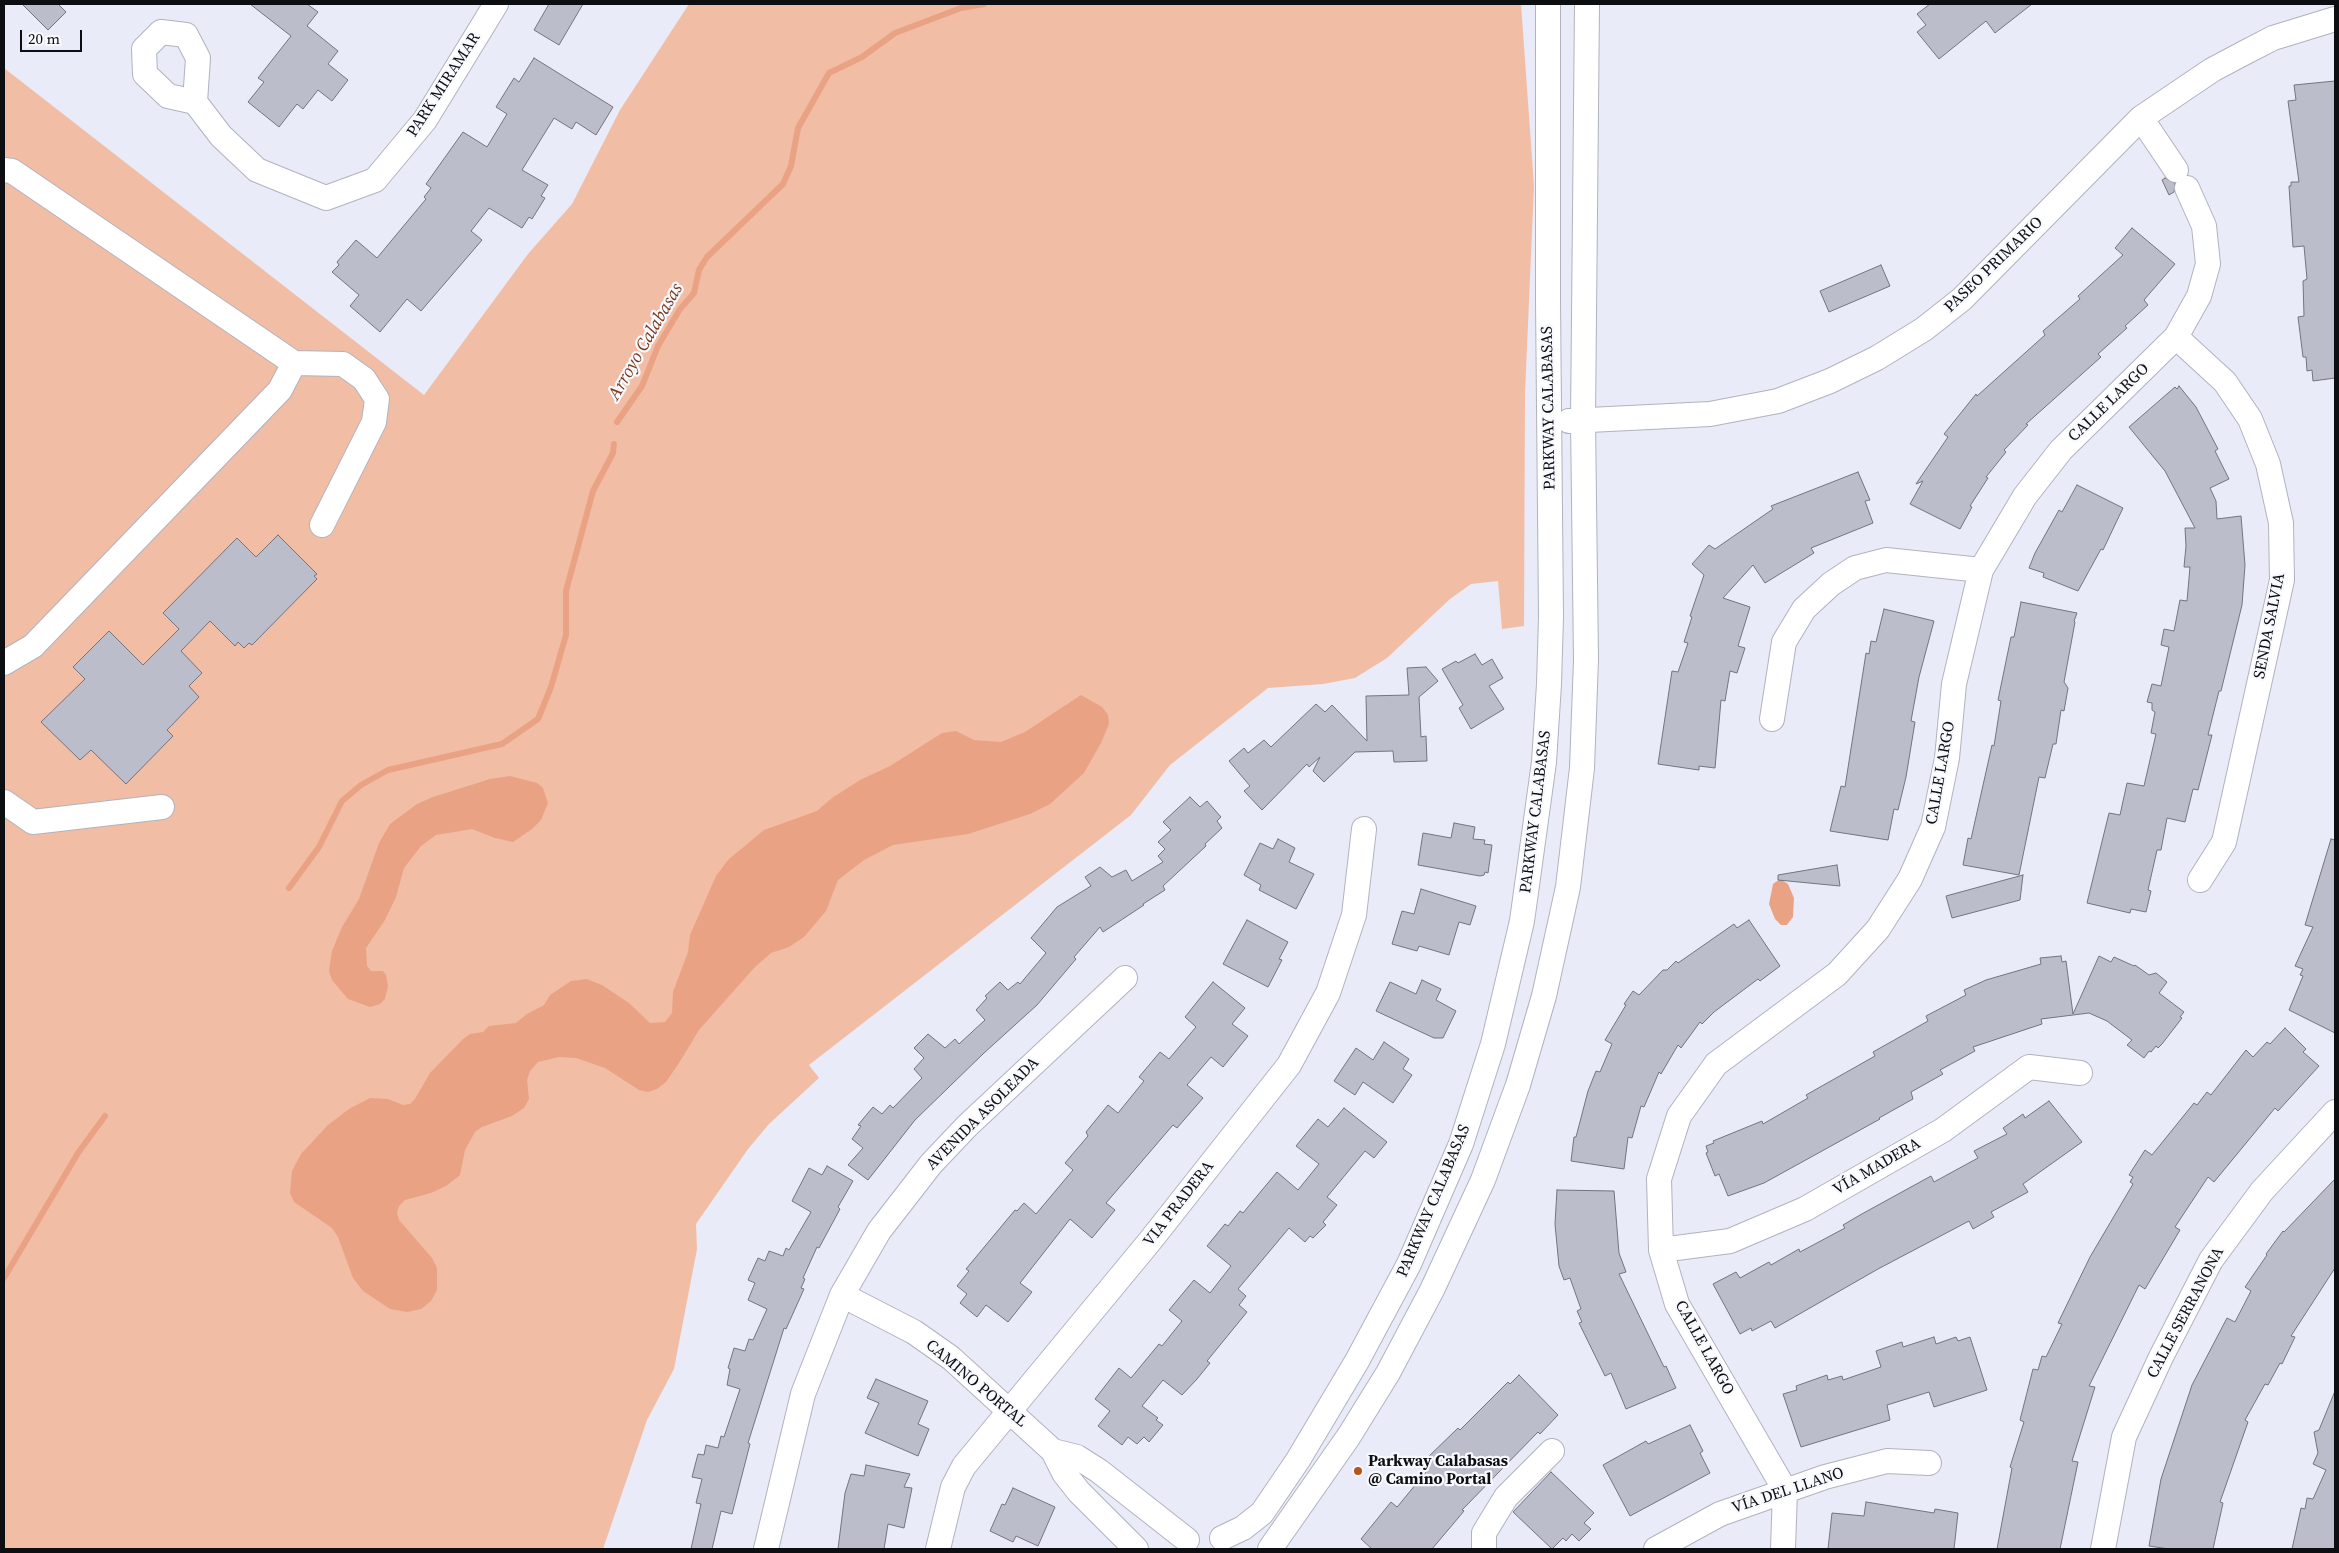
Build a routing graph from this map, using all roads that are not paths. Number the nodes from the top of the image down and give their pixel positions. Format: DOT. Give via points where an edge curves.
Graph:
graph roads {
  1 [pos="496,4"];
  2 [pos="1548,4"];
  3 [pos="1587,4"];
  4 [pos="2335,19"];
  5 [pos="195,102"];
  6 [pos="2141,118"];
  7 [pos="4,170"];
  8 [pos="2176,336"];
  9 [pos="294,363"];
  10 [pos="1583,420"];
  11 [pos="1550,422"];
  12 [pos="322,525"];
  13 [pos="1981,570"];
  14 [pos="4,663"];
  15 [pos="1772,719"];
  16 [pos="4,802"];
  17 [pos="162,807"];
  18 [pos="1364,829"];
  19 [pos="2200,880"];
  20 [pos="1125,978"];
  21 [pos="2080,1072"];
  22 [pos="2335,1112"];
  23 [pos="1662,1250"];
  24 [pos="842,1295"];
  25 [pos="1009,1411"];
  26 [pos="1053,1450"];
  27 [pos="1552,1451"];
  28 [pos="1929,1463"];
  29 [pos="1785,1490"];
  30 [pos="1126,1492"];
  31 [pos="1104,1518"];
  32 [pos="1231,1544"];
  33 [pos="1180,1545"];
  34 [pos="766,1549"];
  35 [pos="938,1549"];
  36 [pos="1136,1549"];
  37 [pos="1270,1549"];
  38 [pos="1484,1549"];
  39 [pos="1656,1549"];
  40 [pos="1783,1549"];
  41 [pos="2103,1549"];
  1 -- 5 [label="street, PARK MIRAMAR" via="424,120 375,180 326,198 257,170 221,136"];
  2 -- 11 [label="street, PARKWAY CALABASAS"];
  3 -- 10 [label="street, PARKWAY CALABASAS"];
  4 -- 6 [label="street, PASEO PRIMARIO" via="2273,38 2212,70"];
  6 -- 8 [label="street, CALLE LARGO" via="2182,179 2204,226 2208,264 2200,296"];
  6 -- 10 [label="street, PASEO PRIMARIO" via="1962,299 1924,329 1877,358 1778,401 1710,414"];
  7 -- 9 [label="street" via="12,171"];
  8 -- 13 [label="street, CALLE LARGO" via="2061,450 2025,496"];
  8 -- 19 [label="street, SENDA SALVIA" via="2225,382 2250,419 2268,464 2280,524 2282,580 2224,842"];
  9 -- 12 [label="street" via="343,364 364,379 377,399 374,422"];
  9 -- 14 [label="street" via="280,390 33,646"];
  10 -- 11 [label="street, PASEO PRIMARIO"];
  10 -- 37 [label="street, PARKWAY CALABASAS" via="1586,660 1582,768 1568,887 1544,996 1518,1085 1483,1180 1432,1290 1388,1373 1349,1436"];
  11 -- 32 [label="street, PARKWAY CALABASAS" via="1551,617 1544,762 1522,921 1493,1044 1462,1144 1409,1264 1358,1362 1262,1513 1243,1528"];
  13 -- 15 [label="street" via="1886,560 1855,568 1831,584 1804,609 1784,642"];
  13 -- 23 [label="street, CALLE LARGO" via="1954,684 1947,758 1933,827 1910,879 1878,930 1837,974 1716,1064 1680,1116 1659,1179"];
  16 -- 17 [label="street" via="33,822"];
  18 -- 25 [label="street, VIA PRADERA" via="1354,915 1328,993 1290,1065"];
  20 -- 24 [label="street, AVENIDA ASOLEADA" via="967,1126 931,1164 879,1230"];
  21 -- 23 [label="street, VÍA MADERA" via="2029,1067 1943,1130 1805,1209 1730,1241"];
  22 -- 41 [label="street, CALLE SERRANONA" via="2262,1191 2210,1260 2124,1437"];
  23 -- 29 [label="street, CALLE LARGO" via="1677,1304"];
  24 -- 25 [label="street, CAMINO PORTAL" via="914,1332 944,1353"];
  24 -- 34 [label="street, AVENIDA ASOLEADA" via="803,1394"];
  25 -- 26 [label="street, CAMINO PORTAL"];
  25 -- 35 [label="street, VIA PRADERA" via="964,1466 953,1487"];
  26 -- 30 [label="street, CAMINO PORTAL" via="1077,1458"];
  26 -- 31 [label="street, CAMINO PORTAL" via="1064,1473"];
  27 -- 38 [label="street" via="1506,1497 1484,1533"];
  28 -- 29 [label="street, VÍA DEL LLANO" via="1887,1461"];
  29 -- 39 [label="street, VÍA DEL LLANO" via="1720,1514"];
  29 -- 40 [label="street"];
  30 -- 31 [label="street" via="1117,1493 1109,1499"];
  30 -- 33 [label="street, CAMINO PORTAL"];
  31 -- 36 [label="street, CAMINO PORTAL"];
  32 -- 33 [label="street" via="1208,1535"];
}
